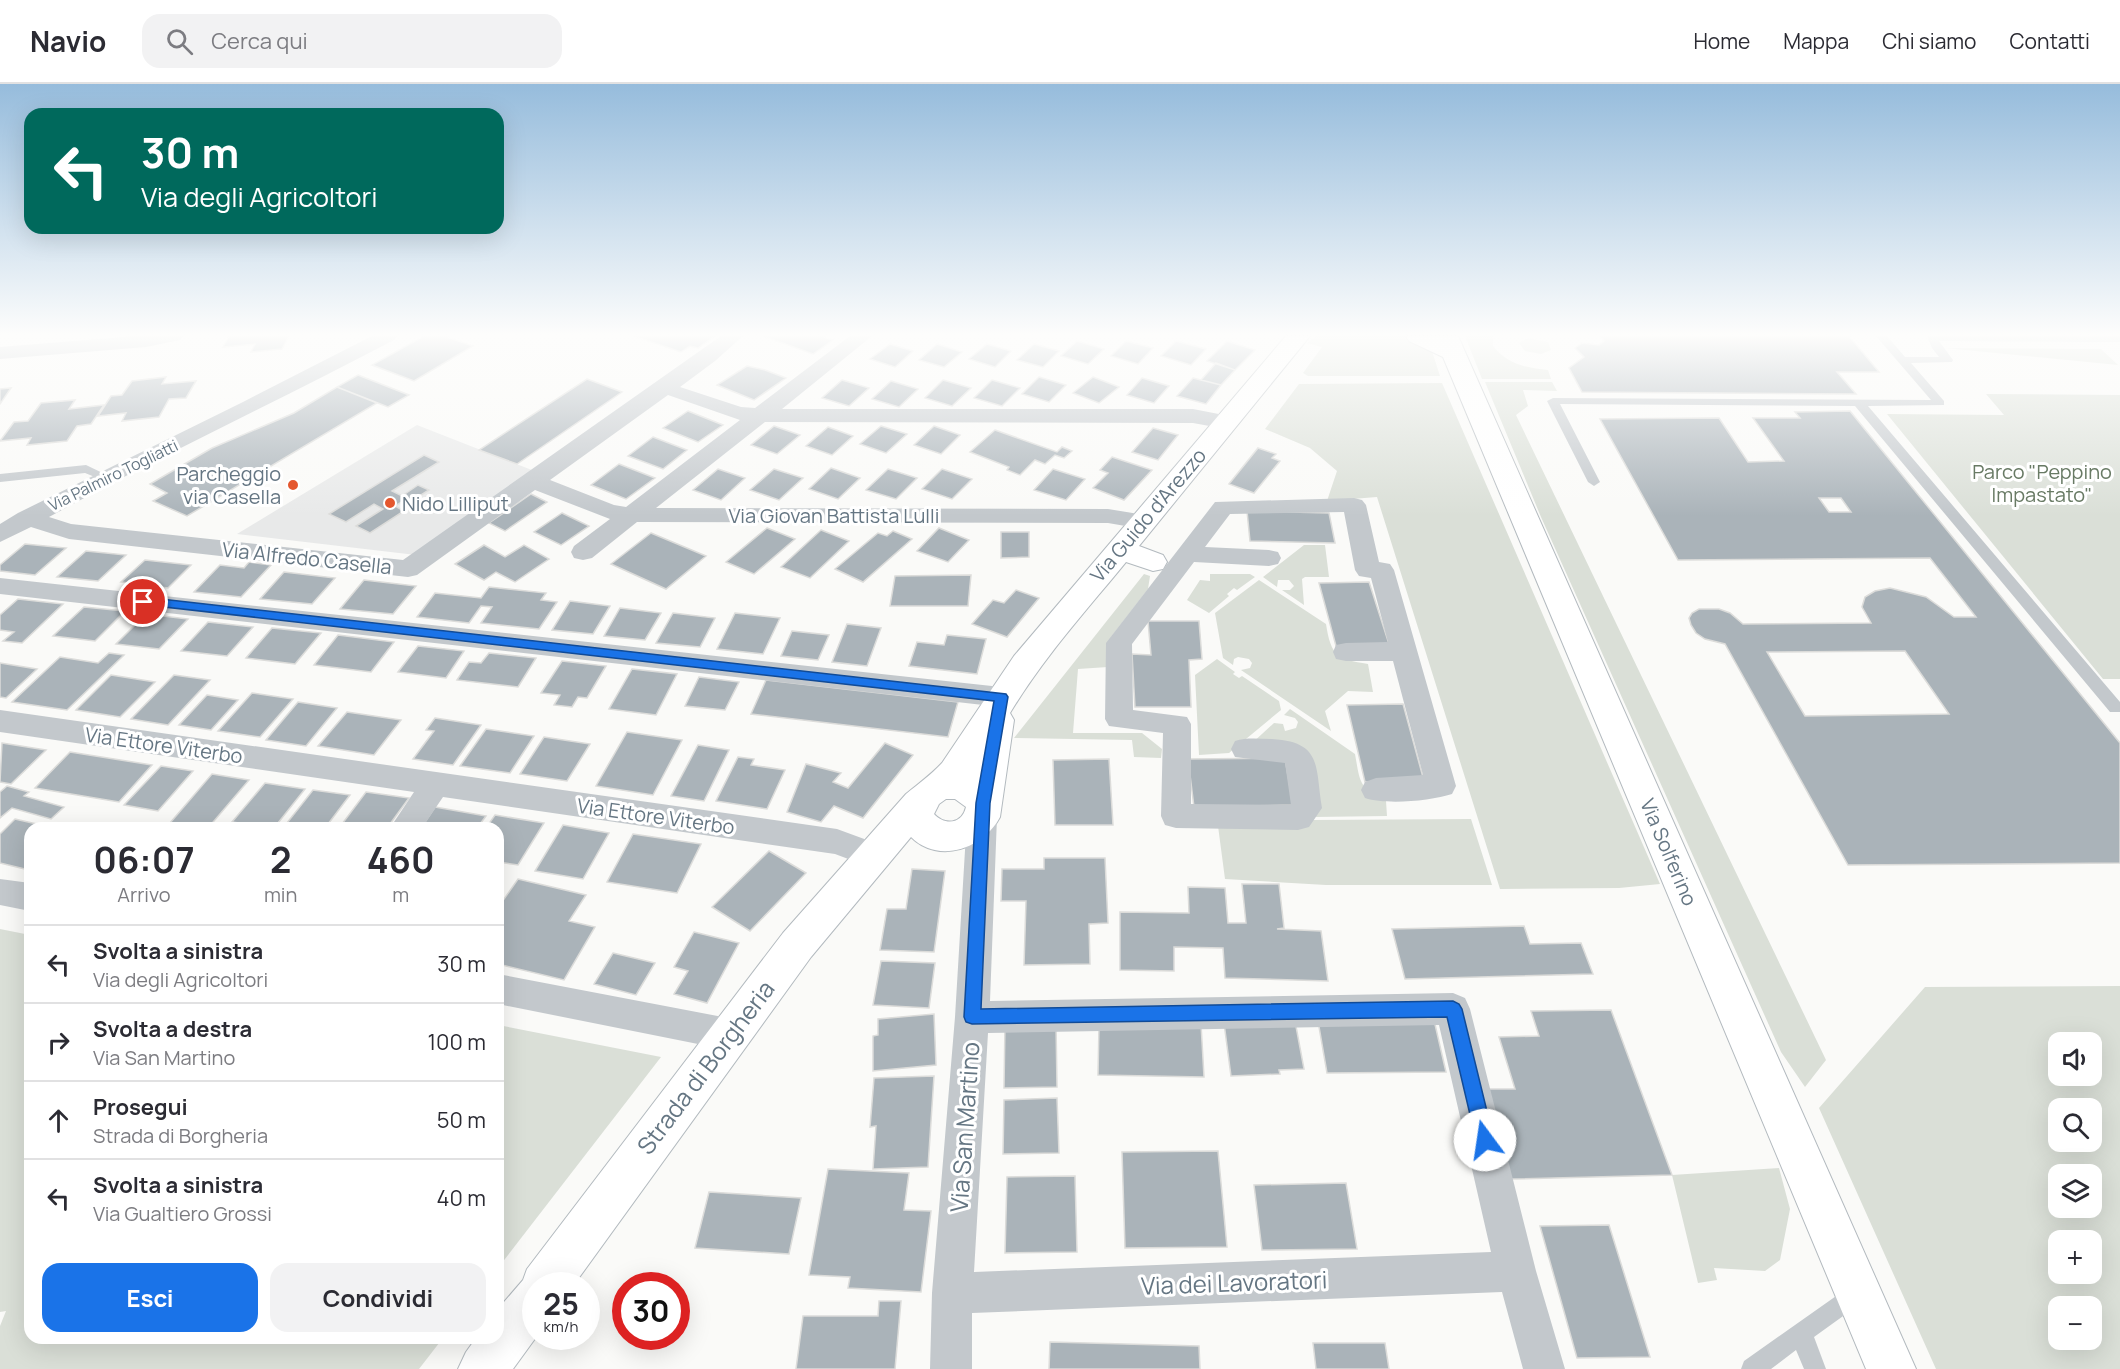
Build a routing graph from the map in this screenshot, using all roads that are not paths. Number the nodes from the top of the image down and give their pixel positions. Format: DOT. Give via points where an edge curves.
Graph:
graph roads {
  1 [pos="272,396"];
  2 [pos="653,396"];
  3 [pos="688,396"];
  4 [pos="784,396"];
  5 [pos="1248,396"];
  6 [pos="1472,396"];
  7 [pos="1934,396"];
  8 [pos="1859,403"];
  9 [pos="759,415"];
  10 [pos="1226,422"];
  11 [pos="105,477"];
  12 [pos="0,478"];
  13 [pos="532,481"];
  14 [pos="1594,482"];
  15 [pos="632,514"];
  16 [pos="26,518"];
  17 [pos="1143,521"];
  18 [pos="0,534"];
  19 [pos="1119,549"];
  20 [pos="583,552"];
  21 [pos="1269,558"];
  22 [pos="1172,562"];
  23 [pos="0,586"];
  24 [pos="1404,651"];
  25 [pos="1346,652"];
  26 [pos="1001,697"];
  27 [pos="2120,707"];
  28 [pos="0,721"];
  29 [pos="1245,749"];
  30 [pos="436,784"];
  31 [pos="1376,790"];
  32 [pos="930,795"];
  33 [pos="983,810"];
  34 [pos="409,822"];
  35 [pos="945,838"];
  36 [pos="875,856"];
  37 [pos="979,885"];
  38 [pos="0,891"];
  39 [pos="24,896"];
  40 [pos="504,990"];
  41 [pos="972,1017"];
  42 [pos="728,1034"];
  43 [pos="1516,1271"];
  44 [pos="554,1272"];
  45 [pos="1858,1292"];
  46 [pos="952,1293"];
  47 [pos="522,1317"];
  48 [pos="1801,1333"];
  49 [pos="504,1341"];
  50 [pos="502,1344"];
  51 [pos="483,1369"];
  52 [pos="951,1369"];
  53 [pos="1544,1369"];
  54 [pos="1752,1369"];
  55 [pos="1815,1369"];
  56 [pos="1891,1369"];
  1 -- 11 [label="street, Via Palmiro Togliatti"];
  2 -- 13 [label="street, Via Alfredo Casella"];
  3 -- 9 [label="street" via="738,413"];
  4 -- 9 [label="street"];
  5 -- 10 [label="street, Via Guido d'Arezzo"];
  6 -- 45 [label="street, Via Solferino"];
  7 -- 8 [label="lane" via="1940,403"];
  8 -- 14 [label="lane" via="1553,401"];
  8 -- 27 [label="lane" via="2115,708"];
  9 -- 10 [label="street" via="1193,416"];
  9 -- 15 [label="street"];
  10 -- 17 [label="street, Via Guido d'Arezzo"];
  11 -- 12 [label="lane" via="86,469"];
  11 -- 16 [label="street, Via Palmiro Togliatti"];
  13 -- 15 [label="street, Via Giovan Battista Lulli" via="610,512"];
  13 -- 16 [label="street, Via Alfredo Casella" via="408,569 69,531"];
  15 -- 17 [label="street, Via Giovan Battista Lulli" via="1108,516"];
  15 -- 20 [label="street"];
  16 -- 18 [label="street, Via Palmiro Togliatti"];
  17 -- 19 [label="street, Via Guido d'Arezzo"];
  19 -- 22 [label="street"];
  19 -- 26 [label="street, Via Guido d'Arezzo"];
  21 -- 22 [label="street"];
  22 -- 24 [label="street" via="1223,507 1354,505 1368,570 1382,570"];
  22 -- 29 [label="street" via="1119,643 1119,719 1177,724 1176,816 1298,819 1307,808 1299,757 1289,751"];
  23 -- 26 [label="street"];
  24 -- 25 [label="street"];
  24 -- 31 [label="street" via="1441,786"];
  26 -- 32 [label="street, Strada di Borgheria" via="958,770"];
  26 -- 33 [label="street"];
  28 -- 30 [label="street, Via Ettore Viterbo"];
  30 -- 34 [label="street"];
  30 -- 36 [label="street, Via Ettore Viterbo" via="837,842"];
  32 -- 33 [label="street" via="968,788 977,794"];
  32 -- 35 [label="street" via="916,814 928,832"];
  32 -- 36 [label="street, Strada di Borgheria"];
  33 -- 35 [label="street, Strada di Borgheria" via="975,827 964,835"];
  33 -- 37 [label="street, Via San Martino"];
  35 -- 36 [label="street, Strada di Borgheria" via="919,840"];
  35 -- 37 [label="street, Via San Martino" via="965,853"];
  36 -- 42 [label="street, Strada di Borgheria" via="797,945"];
  37 -- 41 [label="street, Via San Martino"];
  38 -- 39 [label="street"];
  40 -- 42 [label="street"];
  41 -- 43 [label="street" via="1453,1009"];
  41 -- 46 [label="street, Via San Martino"];
  42 -- 44 [label="street, Strada di Borgheria"];
  43 -- 46 [label="street, Via dei Lavoratori"];
  43 -- 53 [label="street"];
  45 -- 48 [label="lane"];
  45 -- 56 [label="street, Via Solferino"];
  46 -- 52 [label="street, Via San Martino"];
  47 -- 49 [label="street"];
  48 -- 54 [label="lane"];
  48 -- 55 [label="lane"];
  50 -- 51 [label="street"];
}
